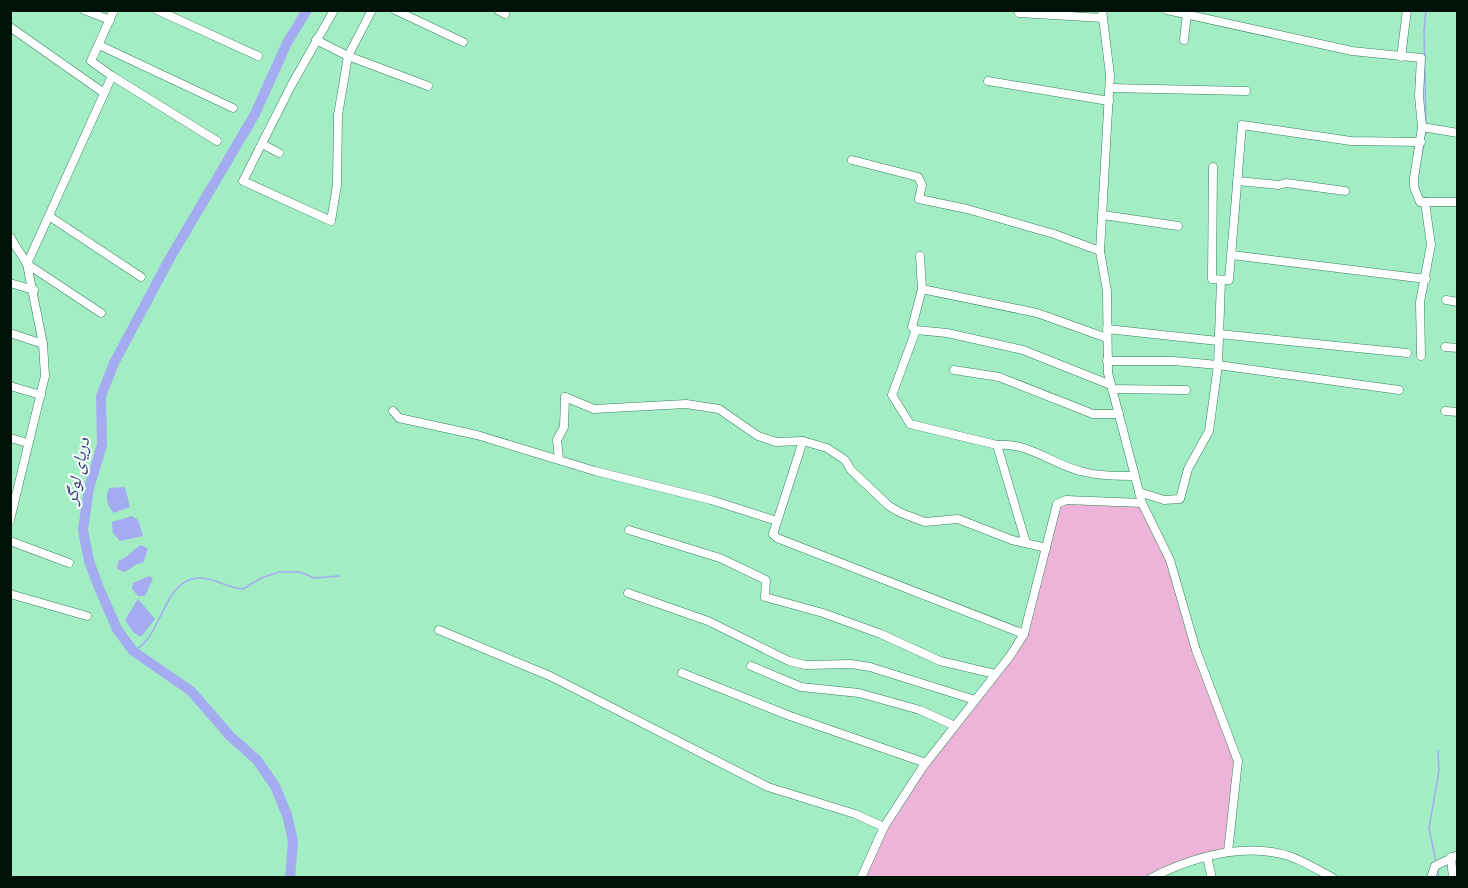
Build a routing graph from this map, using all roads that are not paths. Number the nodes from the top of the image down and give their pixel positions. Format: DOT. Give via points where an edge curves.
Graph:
graph roads {
  1 [pos="84,10"];
  2 [pos="114,10"];
  3 [pos="157,10"];
  4 [pos="334,10"];
  5 [pos="372,10"];
  6 [pos="394,10"];
  7 [pos="1167,10"];
  8 [pos="1407,10"];
  9 [pos="1020,13"];
  10 [pos="1103,14"];
  11 [pos="1187,14"];
  12 [pos="110,20"];
  13 [pos="10,27"];
  14 [pos="316,40"];
  15 [pos="1184,40"];
  16 [pos="463,42"];
  17 [pos="99,45"];
  18 [pos="258,56"];
  19 [pos="348,56"];
  20 [pos="1401,57"];
  21 [pos="112,76"];
  22 [pos="988,81"];
  23 [pos="428,86"];
  24 [pos="1110,88"];
  25 [pos="1246,91"];
  26 [pos="104,93"];
  27 [pos="1108,101"];
  28 [pos="233,108"];
  29 [pos="1422,127"];
  30 [pos="1458,133"];
  31 [pos="217,141"];
  32 [pos="1421,142"];
  33 [pos="264,145"];
  34 [pos="279,153"];
  35 [pos="852,160"];
  36 [pos="1214,167"];
  37 [pos="1237,181"];
  38 [pos="1345,191"];
  39 [pos="1425,202"];
  40 [pos="1458,202"];
  41 [pos="1103,215"];
  42 [pos="49,216"];
  43 [pos="1178,226"];
  44 [pos="10,237"];
  45 [pos="1100,251"];
  46 [pos="1232,255"];
  47 [pos="920,256"];
  48 [pos="27,264"];
  49 [pos="141,277"];
  50 [pos="1426,279"];
  51 [pos="1221,280"];
  52 [pos="10,283"];
  53 [pos="922,289"];
  54 [pos="34,290"];
  55 [pos="1446,300"];
  56 [pos="1458,302"];
  57 [pos="101,313"];
  58 [pos="1107,329"];
  59 [pos="916,330"];
  60 [pos="10,333"];
  61 [pos="1218,337"];
  62 [pos="1107,338"];
  63 [pos="43,344"];
  64 [pos="1445,347"];
  65 [pos="1458,348"];
  66 [pos="1407,353"];
  67 [pos="1421,356"];
  68 [pos="1107,361"];
  69 [pos="1218,365"];
  70 [pos="954,370"];
  71 [pos="10,386"];
  72 [pos="1112,387"];
  73 [pos="1186,390"];
  74 [pos="1399,390"];
  75 [pos="41,395"];
  76 [pos="393,411"];
  77 [pos="1445,411"];
  78 [pos="1458,412"];
  79 [pos="1119,414"];
  80 [pos="10,438"];
  81 [pos="804,441"];
  82 [pos="28,443"];
  83 [pos="997,445"];
  84 [pos="559,459"];
  85 [pos="1136,476"];
  86 [pos="14,489"];
  87 [pos="1139,492"];
  88 [pos="1142,503"];
  89 [pos="10,520"];
  90 [pos="777,521"];
  91 [pos="629,530"];
  92 [pos="10,541"];
  93 [pos="1026,543"];
  94 [pos="1046,548"];
  95 [pos="69,562"];
  96 [pos="628,593"];
  97 [pos="10,594"];
  98 [pos="87,616"];
  99 [pos="439,630"];
  100 [pos="1024,634"];
  101 [pos="751,666"];
  102 [pos="682,673"];
  103 [pos="995,674"];
  104 [pos="975,700"];
  105 [pos="955,726"];
  106 [pos="926,763"];
  107 [pos="884,827"];
  108 [pos="1228,852"];
  109 [pos="1454,856"];
  110 [pos="1207,857"];
  111 [pos="861,878"];
  112 [pos="1151,878"];
  113 [pos="1212,878"];
  114 [pos="1333,878"];
  115 [pos="1431,878"];
  116 [pos="1453,878"];
  1 -- 12 [label="street"];
  2 -- 12 [label="street"];
  3 -- 18 [label="street"];
  4 -- 14 [label="street"];
  5 -- 19 [label="street"];
  6 -- 16 [label="street"];
  7 -- 11 [label="street"];
  8 -- 20 [label="street"];
  9 -- 10 [label="street"];
  10 -- 24 [label="street"];
  11 -- 15 [label="street"];
  11 -- 20 [label="street" via="1352,51"];
  12 -- 17 [label="street"];
  13 -- 26 [label="street"];
  14 -- 19 [label="street"];
  14 -- 33 [label="street"];
  17 -- 21 [label="street" via="91,62"];
  17 -- 28 [label="street"];
  19 -- 23 [label="street"];
  19 -- 33 [label="street" via="338,115 337,185 331,221 243,181"];
  20 -- 29 [label="street" via="1420,58"];
  21 -- 26 [label="street"];
  21 -- 31 [label="street"];
  22 -- 27 [label="street"];
  24 -- 25 [label="street"];
  24 -- 27 [label="street"];
  26 -- 42 [label="street"];
  27 -- 41 [label="street"];
  29 -- 30 [label="street"];
  29 -- 32 [label="street"];
  32 -- 37 [label="street" via="1351,141 1242,125"];
  32 -- 39 [label="street" via="1414,187 1420,202"];
  33 -- 34 [label="street"];
  35 -- 45 [label="street" via="918,177 922,185 919,199 967,209"];
  36 -- 51 [label="street" via="1212,279"];
  37 -- 38 [label="street"];
  37 -- 46 [label="street"];
  39 -- 40 [label="street"];
  39 -- 50 [label="street" via="1431,245"];
  41 -- 43 [label="street"];
  41 -- 45 [label="street"];
  42 -- 48 [label="street"];
  42 -- 49 [label="street"];
  44 -- 48 [label="street"];
  45 -- 58 [label="street" via="1107,291"];
  46 -- 50 [label="street"];
  46 -- 51 [label="street" via="1229,280"];
  47 -- 53 [label="street"];
  48 -- 54 [label="street"];
  48 -- 57 [label="street"];
  50 -- 67 [label="street" via="1420,302"];
  51 -- 61 [label="street"];
  52 -- 54 [label="street"];
  53 -- 59 [label="street" via="912,327"];
  53 -- 62 [label="street" via="1036,313"];
  54 -- 63 [label="street"];
  55 -- 56 [label="street"];
  58 -- 61 [label="street"];
  58 -- 62 [label="street"];
  59 -- 72 [label="street" via="1023,350"];
  59 -- 83 [label="street" via="892,395 908,422"];
  60 -- 63 [label="street"];
  61 -- 66 [label="street"];
  61 -- 69 [label="street"];
  62 -- 68 [label="street"];
  63 -- 75 [label="street" via="45,376"];
  64 -- 65 [label="street"];
  68 -- 69 [label="street"];
  68 -- 72 [label="street"];
  69 -- 74 [label="street"];
  69 -- 87 [label="street" via="1209,431 1188,469 1180,499 1164,500"];
  70 -- 79 [label="street" via="999,377 1093,414"];
  71 -- 75 [label="street"];
  72 -- 73 [label="street"];
  72 -- 79 [label="street"];
  75 -- 82 [label="street"];
  76 -- 84 [label="street" via="399,418"];
  77 -- 78 [label="street"];
  79 -- 85 [label="street"];
  80 -- 82 [label="street"];
  81 -- 84 [label="street" via="776,442 758,436 710,407 686,404 594,409 565,397 564,428 557,440"];
  81 -- 90 [label="street"];
  81 -- 93 [label="street" via="817,443 845,460 889,506 901,513 925,522 958,519"];
  82 -- 86 [label="street"];
  83 -- 85 [label="street" via="1013,445 1102,476"];
  83 -- 93 [label="street"];
  84 -- 90 [label="street"];
  85 -- 87 [label="street"];
  86 -- 89 [label="street"];
  87 -- 88 [label="street"];
  88 -- 94 [label="street" via="1060,501"];
  88 -- 108 [label="street" via="1170,560 1196,650 1238,761"];
  90 -- 100 [label="street" via="773,534 784,542"];
  91 -- 103 [label="street" via="720,558 766,580 765,597 871,630 940,661"];
  92 -- 95 [label="street"];
  93 -- 94 [label="street"];
  94 -- 100 [label="street"];
  96 -- 104 [label="street" via="708,621 789,661 870,667"];
  97 -- 98 [label="street"];
  99 -- 107 [label="street" via="550,676 768,787"];
  100 -- 103 [label="street"];
  101 -- 105 [label="street" via="801,687 859,693 920,710"];
  102 -- 106 [label="street"];
  103 -- 104 [label="street"];
  104 -- 105 [label="street"];
  105 -- 106 [label="street"];
  106 -- 107 [label="street"];
  107 -- 111 [label="street"];
  108 -- 110 [label="street"];
  108 -- 114 [label="street" via="1278,853"];
  109 -- 115 [label="street" via="1435,866"];
  109 -- 116 [label="street"];
  110 -- 112 [label="street" via="1176,865"];
  110 -- 113 [label="street"];
}
